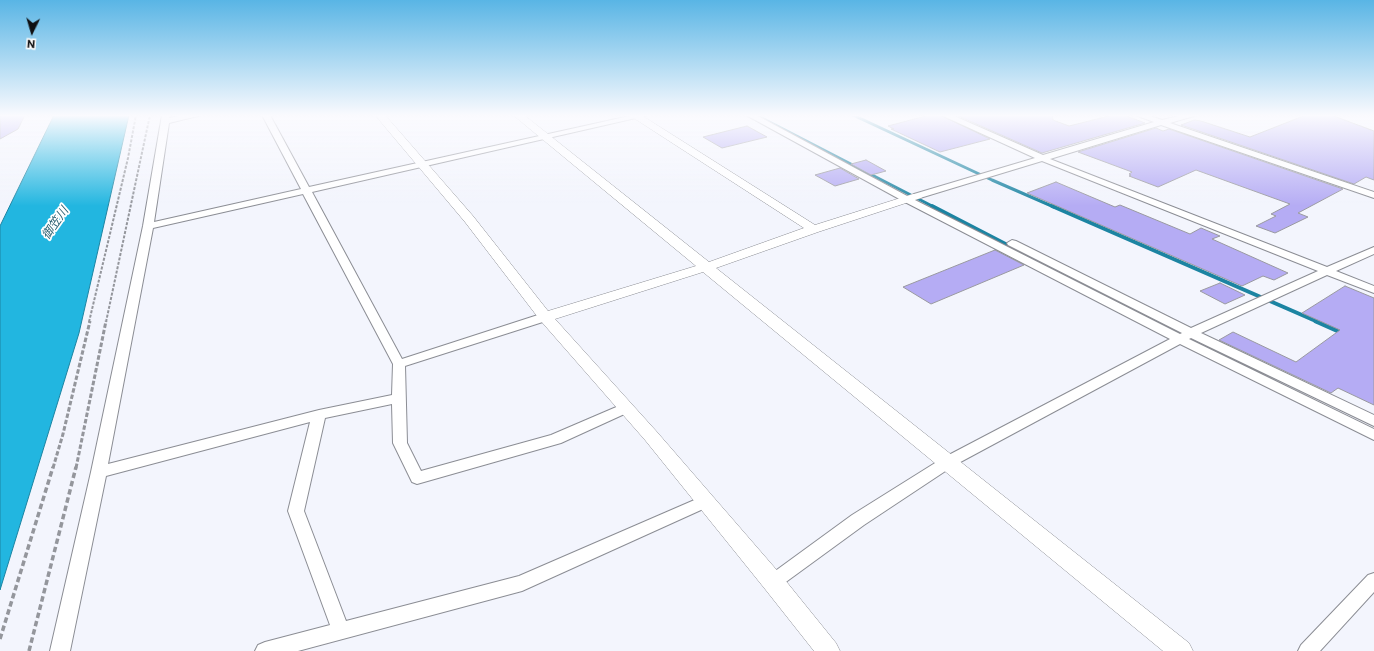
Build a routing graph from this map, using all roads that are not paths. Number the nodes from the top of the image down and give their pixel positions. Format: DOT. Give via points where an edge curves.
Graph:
graph roads {
  1 [pos="161,145"];
  2 [pos="282,145"];
  3 [pos="406,145"];
  4 [pos="506,145"];
  5 [pos="554,145"];
  6 [pos="684,145"];
  7 [pos="810,145"];
  8 [pos="818,145"];
  9 [pos="1014,145"];
  10 [pos="1088,145"];
  11 [pos="1227,145"];
  12 [pos="1044,159"];
  13 [pos="422,164"];
  14 [pos="306,190"];
  15 [pos="1374,195"];
  16 [pos="912,197"];
  17 [pos="148,226"];
  18 [pos="814,229"];
  19 [pos="1374,250"];
  20 [pos="706,267"];
  21 [pos="1328,272"];
  22 [pos="1374,290"];
  23 [pos="545,317"];
  24 [pos="1185,336"];
  25 [pos="399,364"];
  26 [pos="399,398"];
  27 [pos="626,408"];
  28 [pos="319,415"];
  29 [pos="1374,421"];
  30 [pos="1374,435"];
  31 [pos="948,462"];
  32 [pos="99,472"];
  33 [pos="706,501"];
  34 [pos="1374,580"];
  35 [pos="773,582"];
  36 [pos="341,631"];
  37 [pos="60,651"];
  38 [pos="265,651"];
  39 [pos="828,651"];
  40 [pos="1181,651"];
  41 [pos="1308,651"];
  1 -- 17 [label="street"];
  2 -- 14 [label="street"];
  3 -- 13 [label="street"];
  4 -- 13 [label="street"];
  5 -- 20 [label="street"];
  6 -- 18 [label="street"];
  7 -- 16 [label="street"];
  8 -- 16 [label="street"];
  9 -- 12 [label="street"];
  10 -- 12 [label="street"];
  11 -- 15 [label="street"];
  12 -- 16 [label="street"];
  12 -- 21 [label="street"];
  13 -- 14 [label="street"];
  13 -- 23 [label="street" via="469,219"];
  14 -- 17 [label="street"];
  14 -- 25 [label="street"];
  16 -- 18 [label="street"];
  16 -- 24 [label="street"];
  17 -- 32 [label="street"];
  18 -- 20 [label="street"];
  19 -- 21 [label="street"];
  20 -- 23 [label="street"];
  20 -- 31 [label="street"];
  21 -- 22 [label="street"];
  21 -- 24 [label="street"];
  23 -- 25 [label="street"];
  23 -- 27 [label="street"];
  24 -- 29 [label="street"];
  24 -- 30 [label="street"];
  24 -- 31 [label="street"];
  25 -- 26 [label="street"];
  26 -- 27 [label="street" via="400,443 418,478 556,440"];
  26 -- 28 [label="street"];
  27 -- 33 [label="street"];
  28 -- 32 [label="street"];
  28 -- 36 [label="street" via="296,512"];
  31 -- 35 [label="street" via="858,520"];
  31 -- 40 [label="street"];
  32 -- 37 [label="street"];
  33 -- 35 [label="street"];
  33 -- 36 [label="street" via="522,583"];
  34 -- 41 [label="street"];
  35 -- 39 [label="street"];
  36 -- 38 [label="street"];
}
